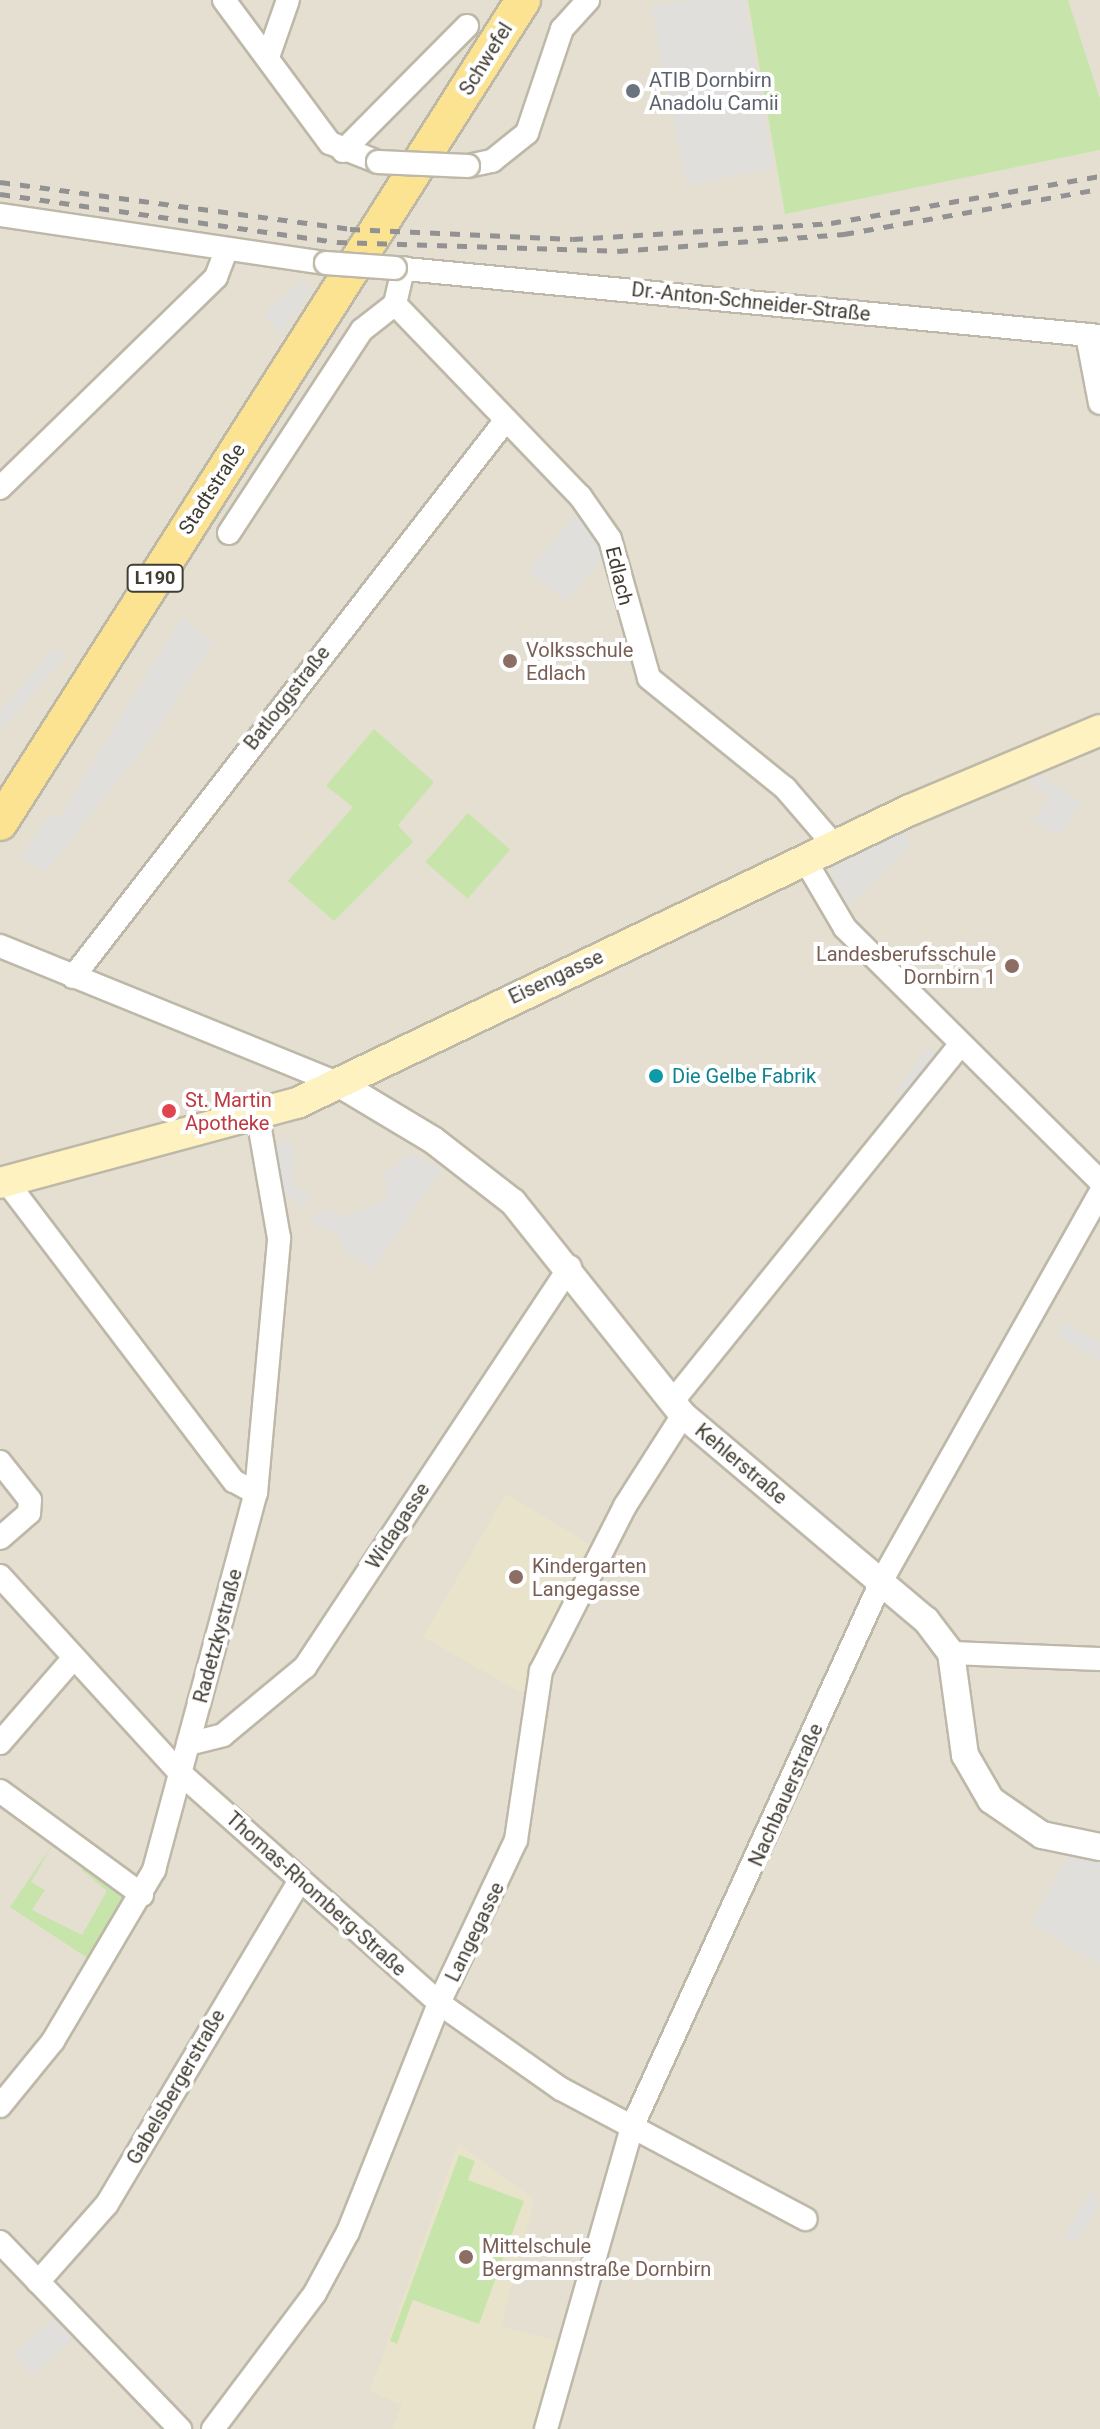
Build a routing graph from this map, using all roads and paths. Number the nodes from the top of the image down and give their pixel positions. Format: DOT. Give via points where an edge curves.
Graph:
graph roads {
  1 [pos="224,0"];
  2 [pos="288,0"];
  3 [pos="523,0"];
  4 [pos="588,0"];
  5 [pos="467,26"];
  6 [pos="268,57"];
  7 [pos="343,151"];
  8 [pos="0,215"];
  9 [pos="226,251"];
  10 [pos="399,268"];
  11 [pos="395,304"];
  12 [pos="323,317"];
  13 [pos="1093,335"];
  14 [pos="1100,403"];
  15 [pos="505,421"];
  16 [pos="0,488"];
  17 [pos="229,533"];
  18 [pos="1100,730"];
  19 [pos="0,823"];
  20 [pos="834,845"];
  21 [pos="805,860"];
  22 [pos="0,946"];
  23 [pos="73,977"];
  24 [pos="959,1046"];
  25 [pos="338,1083"];
  26 [pos="258,1118"];
  27 [pos="1100,1181"];
  28 [pos="3,1182"];
  29 [pos="1100,1193"];
  30 [pos="570,1267"];
  31 [pos="678,1409"];
  32 [pos="0,1462"];
  33 [pos="256,1493"];
  34 [pos="0,1538"];
  35 [pos="0,1576"];
  36 [pos="882,1580"];
  37 [pos="951,1653"];
  38 [pos="1100,1659"];
  39 [pos="72,1660"];
  40 [pos="0,1743"];
  41 [pos="188,1744"];
  42 [pos="179,1772"];
  43 [pos="0,1791"];
  44 [pos="1100,1847"];
  45 [pos="300,1880"];
  46 [pos="142,1895"];
  47 [pos="439,2003"];
  48 [pos="0,2106"];
  49 [pos="632,2127"];
  50 [pos="806,2219"];
  51 [pos="0,2242"];
  52 [pos="38,2282"];
  53 [pos="180,2429"];
  54 [pos="213,2429"];
  55 [pos="546,2429"];
  1 -- 6 [label="street"];
  2 -- 6 [label="street"];
  3 -- 12 [label="main road, Schwefel / L190"];
  4 -- 7 [label="street, bridge" via="562,29 527,133 492,161 468,166 378,162"];
  5 -- 7 [label="street"];
  6 -- 7 [label="street" via="313,124"];
  8 -- 9 [label="street, Dr.-Anton-Schneider-Straße"];
  9 -- 10 [label="street, Dr.-Anton-Schneider-Straße, bridge"];
  9 -- 16 [label="street" via="216,277"];
  10 -- 11 [label="street"];
  10 -- 13 [label="street, Dr.-Anton-Schneider-Straße"];
  11 -- 15 [label="street, Edlach"];
  11 -- 17 [label="street" via="362,330"];
  12 -- 19 [label="main road, Stadtstraße / L190"];
  13 -- 14 [label="street"];
  15 -- 20 [label="street, Edlach" via="580,496 610,539 649,678 785,788"];
  15 -- 23 [label="street, Batloggstraße"];
  18 -- 20 [label="main road, Eisengasse"];
  20 -- 21 [label="main road, Eisengasse"];
  21 -- 24 [label="street" via="845,928"];
  21 -- 25 [label="main road, Eisengasse"];
  22 -- 23 [label="street"];
  23 -- 25 [label="street"];
  24 -- 27 [label="street"];
  24 -- 31 [label="street, Langegasse"];
  25 -- 26 [label="main road, Eisengasse"];
  25 -- 30 [label="street, Kehlerstraße" via="513,1202"];
  26 -- 28 [label="main road, Eisengasse" via="55,1163"];
  26 -- 33 [label="street, Radetzkystraße" via="279,1238"];
  28 -- 33 [label="street" via="234,1481"];
  29 -- 36 [label="street, Nachbauerstraße"];
  30 -- 31 [label="street, Kehlerstraße"];
  30 -- 41 [label="street, Widagasse" via="305,1667 223,1735"];
  31 -- 36 [label="street, Kehlerstraße"];
  31 -- 47 [label="street, Langegasse" via="541,1671 516,1840"];
  32 -- 34 [label="street" via="30,1500 29,1513"];
  33 -- 41 [label="street, Radetzkystraße"];
  35 -- 39 [label="street, Thomas-Rhomberg-Straße"];
  36 -- 37 [label="street, Kehlerstraße"];
  36 -- 49 [label="street, Nachbauerstraße"];
  37 -- 38 [label="street"];
  37 -- 44 [label="street" via="965,1755 976,1782 1042,1835"];
  39 -- 40 [label="street"];
  39 -- 42 [label="street, Thomas-Rhomberg-Straße"];
  41 -- 42 [label="street, Radetzkystraße"];
  42 -- 45 [label="street, Thomas-Rhomberg-Straße"];
  42 -- 46 [label="street, Radetzkystraße"];
  43 -- 46 [label="street"];
  45 -- 47 [label="street, Thomas-Rhomberg-Straße"];
  45 -- 52 [label="street, Gabelsbergerstraße" via="107,2204"];
  46 -- 48 [label="street, Radetzkystraße" via="53,2041"];
  47 -- 49 [label="street, Thomas-Rhomberg-Straße" via="561,2089"];
  47 -- 54 [label="street, Langegasse" via="348,2232 315,2293"];
  49 -- 50 [label="street, Thomas-Rhomberg-Straße"];
  49 -- 55 [label="street, Nachbauerstraße"];
  51 -- 52 [label="street"];
  52 -- 53 [label="street"];
}
